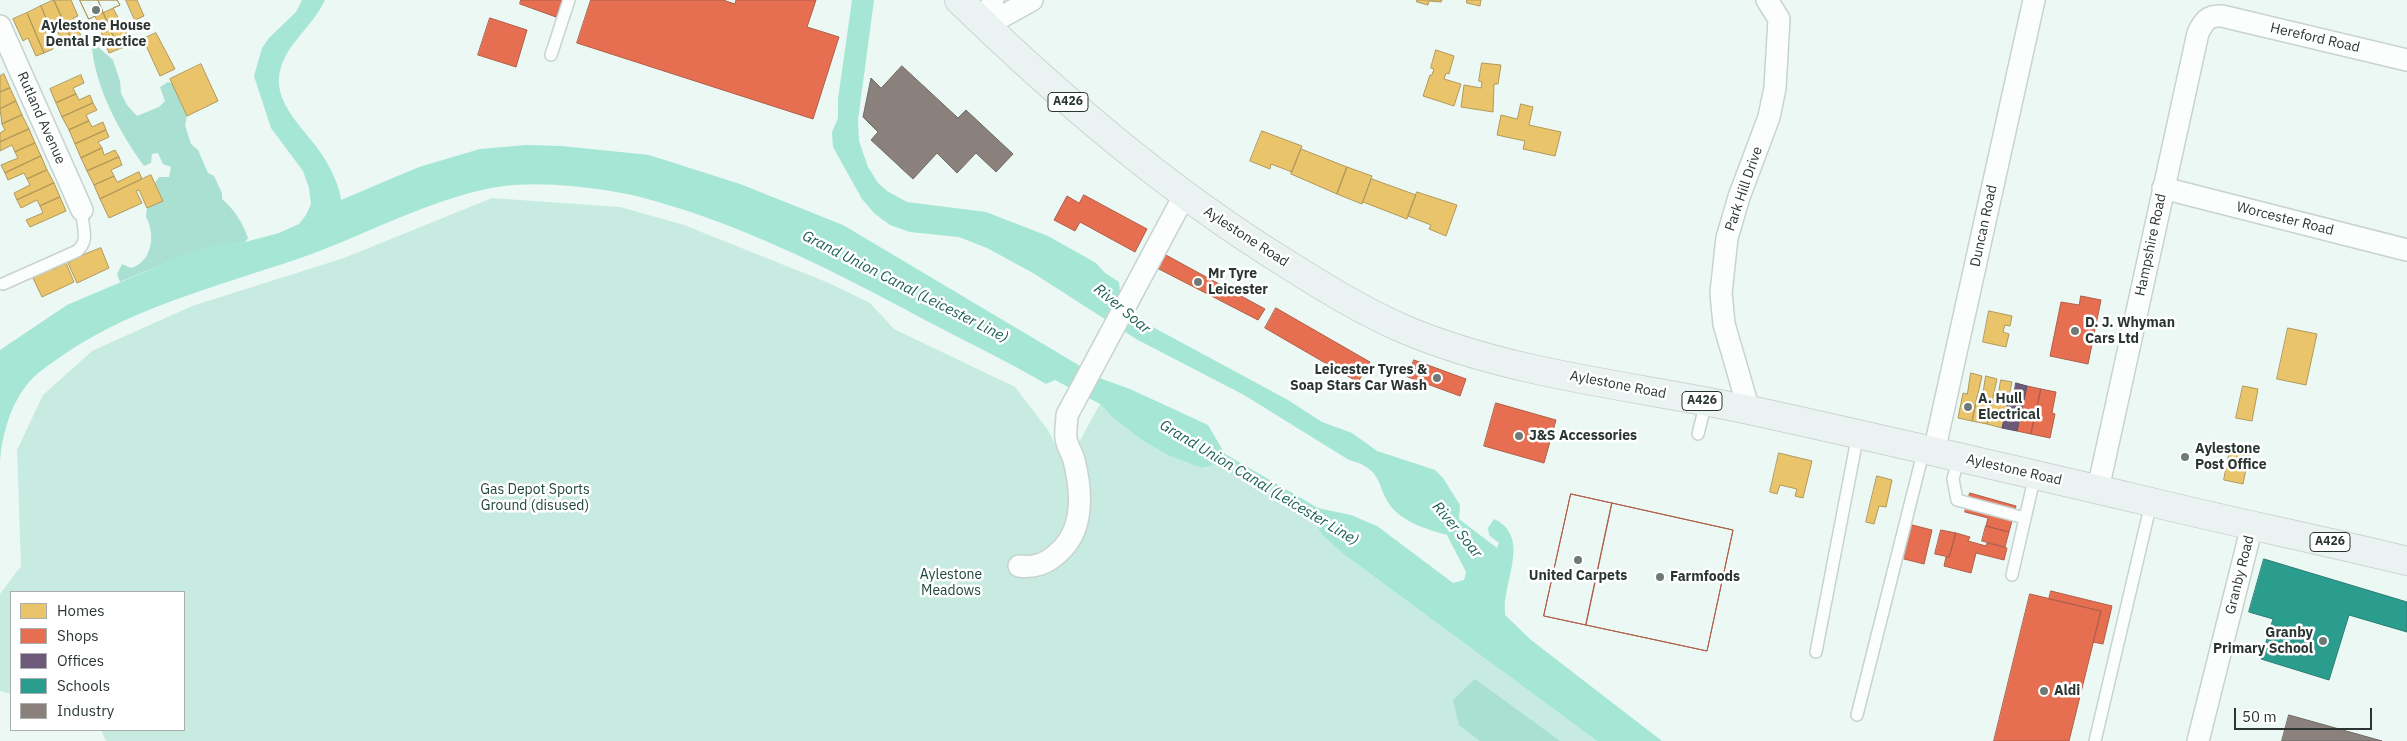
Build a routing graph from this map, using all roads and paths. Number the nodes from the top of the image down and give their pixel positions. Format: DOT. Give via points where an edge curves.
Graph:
graph roads {
  1 [pos="569,0"];
  2 [pos="959,0"];
  3 [pos="993,0"];
  4 [pos="1032,0"];
  5 [pos="1767,0"];
  6 [pos="2034,0"];
  7 [pos="1781,9"];
  8 [pos="2222,16"];
  9 [pos="0,26"];
  10 [pos="986,26"];
  11 [pos="552,55"];
  12 [pos="2407,60"];
  13 [pos="2163,188"];
  14 [pos="1184,196"];
  15 [pos="82,210"];
  16 [pos="2407,250"];
  17 [pos="3,284"];
  18 [pos="1706,402"];
  19 [pos="1749,410"];
  20 [pos="1698,434"];
  21 [pos="1858,434"];
  22 [pos="1939,453"];
  23 [pos="2035,475"];
  24 [pos="2098,489"];
  25 [pos="2151,503"];
  26 [pos="2025,518"];
  27 [pos="2252,526"];
  28 [pos="2407,561"];
  29 [pos="1020,566"];
  30 [pos="2012,575"];
  31 [pos="1816,652"];
  32 [pos="1857,715"];
  33 [pos="2095,741"];
  34 [pos="2198,741"];
  1 -- 11 [label="lane"];
  2 -- 10 [label="main road, Aylestone Road / A426"];
  3 -- 10 [label="street"];
  4 -- 10 [label="street"];
  5 -- 7 [label="street, Park Hill Drive"];
  6 -- 22 [label="street, Duncan Road"];
  7 -- 19 [label="street, Park Hill Drive" via="1775,88 1769,116 1728,238 1721,293 1724,324"];
  8 -- 12 [label="street, Hereford Road"];
  8 -- 13 [label="street, Hampshire Road" via="2213,15 2204,20 2198,33"];
  9 -- 15 [label="street, Rutland Avenue"];
  10 -- 14 [label="main road, Aylestone Road / A426" via="1083,115"];
  13 -- 16 [label="street, Worcester Road"];
  13 -- 24 [label="street, Hampshire Road"];
  14 -- 18 [label="main road, Aylestone Road / A426" via="1334,293 1406,329 1478,355"];
  14 -- 29 [label="street" via="1067,415 1066,440 1074,459 1081,497 1078,521 1068,545 1050,560 1033,568"];
  15 -- 17 [label="lane" via="84,245"];
  18 -- 19 [label="main road, Aylestone Road / A426"];
  18 -- 20 [label="lane"];
  19 -- 21 [label="main road, Aylestone Road / A426"];
  21 -- 22 [label="main road, Aylestone Road / A426"];
  21 -- 31 [label="lane"];
  22 -- 23 [label="main road, Aylestone Road / A426"];
  22 -- 26 [label="lane" via="1953,479 1958,500"];
  22 -- 32 [label="lane"];
  23 -- 24 [label="main road, Aylestone Road / A426"];
  23 -- 26 [label="lane"];
  24 -- 25 [label="main road, Aylestone Road / A426"];
  25 -- 27 [label="main road, Aylestone Road / A426"];
  25 -- 33 [label="lane"];
  26 -- 30 [label="lane"];
  27 -- 28 [label="main road, Aylestone Road / A426"];
  27 -- 34 [label="street, Granby Road"];
}
